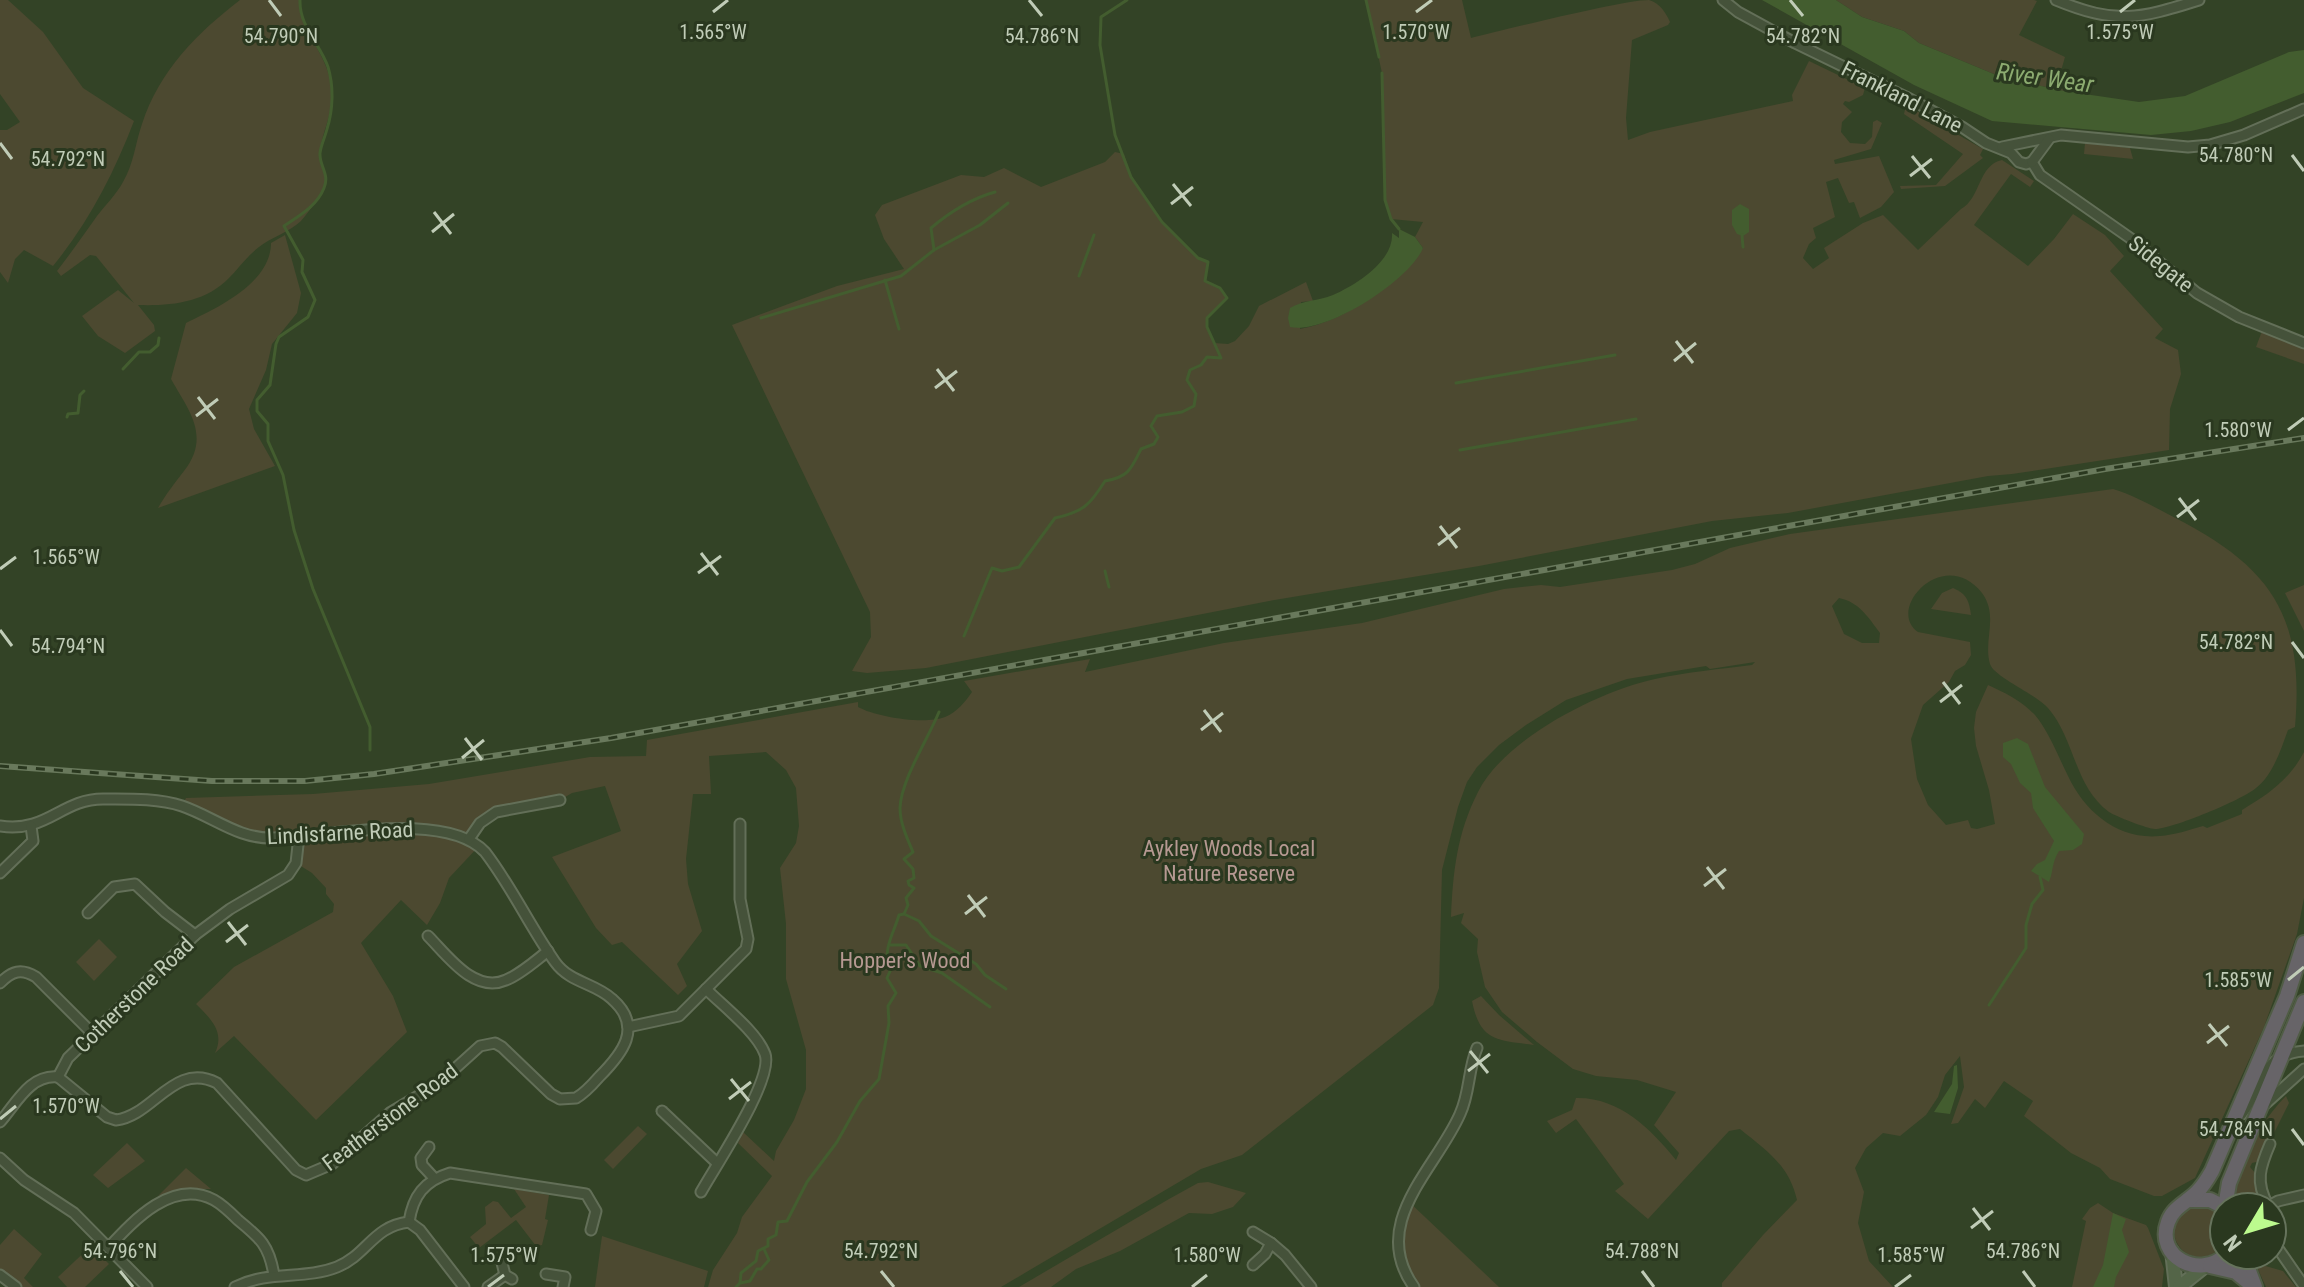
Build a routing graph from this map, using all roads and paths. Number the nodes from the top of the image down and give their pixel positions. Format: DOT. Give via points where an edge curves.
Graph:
graph roads {
  1 [pos="1723,0"];
  2 [pos="2056,0"];
  3 [pos="2199,0"];
  4 [pos="2304,109"];
  5 [pos="2052,137"];
  6 [pos="2028,142"];
  7 [pos="2016,151"];
  8 [pos="2035,158"];
  9 [pos="2304,343"];
  10 [pos="560,800"];
  11 [pos="740,824"];
  12 [pos="0,826"];
  13 [pos="31,826"];
  14 [pos="299,836"];
  15 [pos="469,839"];
  16 [pos="0,873"];
  17 [pos="88,913"];
  18 [pos="195,935"];
  19 [pos="428,936"];
  20 [pos="2304,943"];
  21 [pos="548,951"];
  22 [pos="0,983"];
  23 [pos="706,989"];
  24 [pos="2304,1002"];
  25 [pos="628,1027"];
  26 [pos="93,1034"];
  27 [pos="1477,1048"];
  28 [pos="2304,1051"];
  29 [pos="2283,1057"];
  30 [pos="2304,1069"];
  31 [pos="58,1077"];
  32 [pos="2262,1107"];
  33 [pos="662,1111"];
  34 [pos="0,1122"];
  35 [pos="2234,1122"];
  36 [pos="2270,1144"];
  37 [pos="429,1147"];
  38 [pos="0,1158"];
  39 [pos="717,1163"];
  40 [pos="434,1178"];
  41 [pos="2227,1191"];
  42 [pos="2262,1191"];
  43 [pos="701,1192"];
  44 [pos="2208,1200"];
  45 [pos="2188,1201"];
  46 [pos="409,1222"];
  47 [pos="591,1230"];
  48 [pos="1253,1232"];
  49 [pos="1271,1243"];
  50 [pos="109,1247"];
  51 [pos="2172,1250"];
  52 [pos="502,1263"];
  53 [pos="2288,1263"];
  54 [pos="1253,1265"];
  55 [pos="2207,1266"];
  56 [pos="546,1274"];
  57 [pos="0,1275"];
  58 [pos="274,1275"];
  59 [pos="2304,1286"];
  60 [pos="16,1287"];
  61 [pos="147,1287"];
  62 [pos="235,1287"];
  63 [pos="464,1287"];
  64 [pos="488,1287"];
  65 [pos="563,1287"];
  66 [pos="1311,1287"];
  67 [pos="1414,1287"];
  68 [pos="2178,1287"];
  69 [pos="2254,1287"];
  1 -- 7 [label="street, Frankland Lane" via="1986,143"];
  2 -- 3 [label="street" via="2087,13 2136,18"];
  4 -- 5 [label="street" via="2210,145"];
  5 -- 6 [label="street"];
  5 -- 8 [label="street"];
  6 -- 7 [label="street"];
  6 -- 8 [label="street, Sidegate" via="2035,146"];
  7 -- 8 [label="street" via="2022,163"];
  8 -- 9 [label="street, Sidegate" via="2040,175 2197,293"];
  10 -- 15 [label="street" via="496,812"];
  11 -- 23 [label="street" via="746,949"];
  12 -- 13 [label="street, Lindisfarne Road"];
  13 -- 14 [label="street, Lindisfarne Road" via="88,800 135,800 182,806 254,837"];
  13 -- 16 [label="street" via="33,841"];
  14 -- 15 [label="street, Lindisfarne Road" via="422,828"];
  14 -- 18 [label="street, Cotherstone Road" via="296,863 288,875"];
  15 -- 21 [label="street" via="491,859"];
  17 -- 18 [label="street" via="114,887 135,884"];
  18 -- 26 [label="street, Cotherstone Road"];
  19 -- 21 [label="street" via="468,975 486,982 507,980"];
  20 -- 35 [label="highway"];
  21 -- 25 [label="street" via="564,972 612,998"];
  22 -- 26 [label="street" via="8,974 27,972"];
  23 -- 25 [label="street" via="679,1016"];
  23 -- 39 [label="street" via="760,1045 767,1065 760,1088"];
  24 -- 29 [label="highway"];
  25 -- 31 [label="street, Featherstone Road" via="626,1044 614,1063 583,1094 570,1099 551,1094 502,1047 480,1046 332,1164 306,1175 206,1077 186,1079 116,1120"];
  26 -- 31 [label="street, Cotherstone Road" via="68,1058"];
  27 -- 67 [label="street" via="1465,1104 1401,1219 1398,1243"];
  28 -- 29 [label="street"];
  29 -- 32 [label="highway"];
  29 -- 35 [label="street" via="2269,1065"];
  30 -- 32 [label="street"];
  31 -- 34 [label="street, Cotherstone Road" via="33,1082"];
  32 -- 41 [label="highway"];
  33 -- 39 [label="street"];
  35 -- 45 [label="highway" via="2212,1171"];
  36 -- 42 [label="street" via="2260,1169"];
  37 -- 40 [label="street" via="422,1165"];
  38 -- 50 [label="street" via="74,1213"];
  39 -- 43 [label="street"];
  40 -- 46 [label="street" via="417,1194"];
  40 -- 47 [label="street" via="467,1174 586,1194 596,1211"];
  44 -- 45 [label="highway"];
  45 -- 51 [label="highway" via="2167,1224"];
  46 -- 58 [label="street" via="378,1233 337,1267"];
  46 -- 63 [label="street"];
  48 -- 49 [label="street"];
  49 -- 54 [label="street"];
  49 -- 66 [label="street"];
  50 -- 58 [label="street" via="155,1205 194,1194 216,1201 261,1240"];
  50 -- 61 [label="street"];
  51 -- 55 [label="highway" via="2183,1262"];
  51 -- 68 [label="main road"];
  52 -- 64 [label="street" via="508,1277"];
  53 -- 59 [label="street"];
  55 -- 68 [label="main road"];
  55 -- 69 [label="highway" via="2236,1272"];
  56 -- 65 [label="street" via="565,1277"];
  57 -- 60 [label="street"];
  58 -- 62 [label="street"];
}
